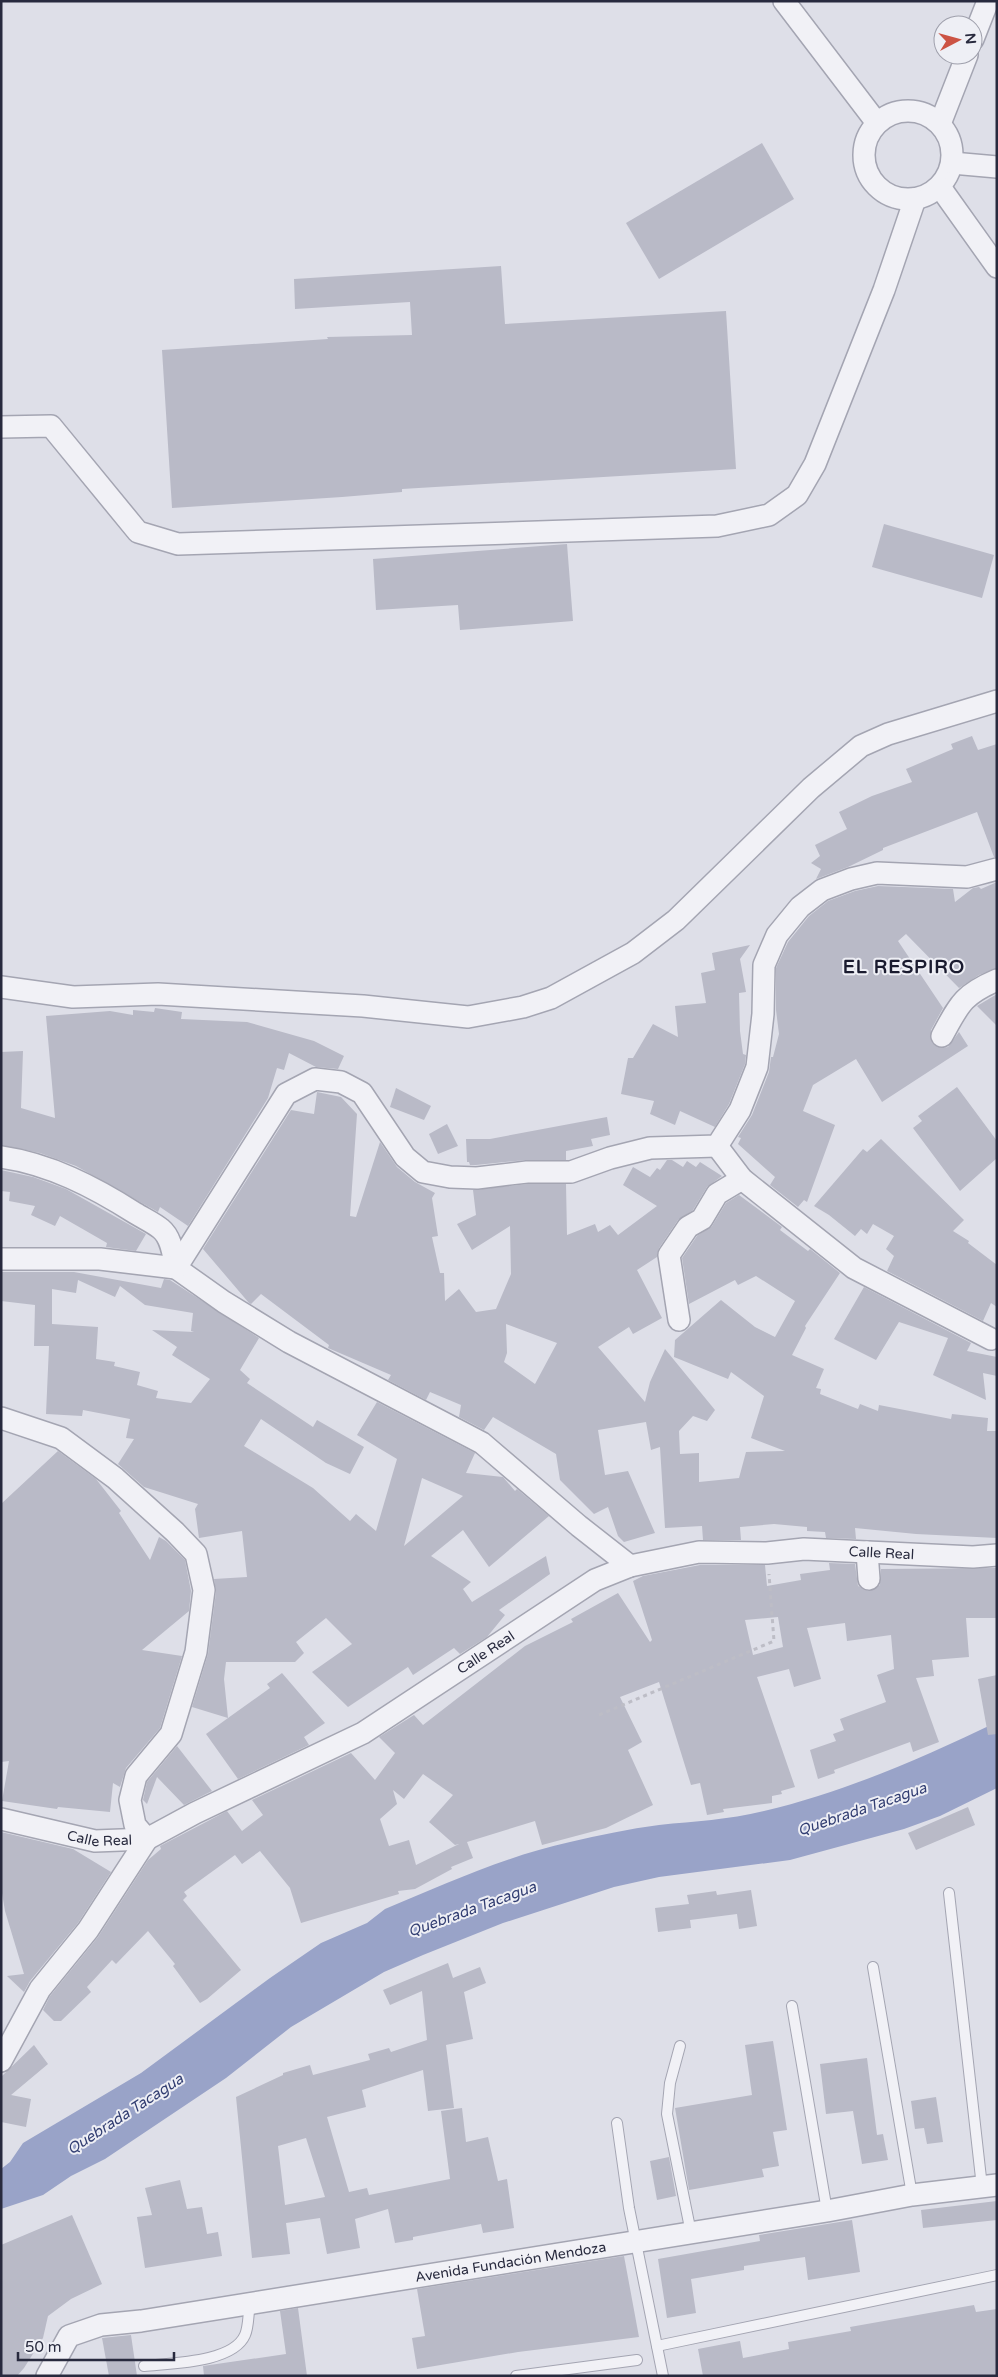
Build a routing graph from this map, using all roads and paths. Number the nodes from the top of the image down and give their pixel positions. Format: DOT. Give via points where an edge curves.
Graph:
graph roads {
  1 [pos="784,1"];
  2 [pos="988,1"];
  3 [pos="982,15"];
  4 [pos="963,65"];
  5 [pos="877,123"];
  6 [pos="940,124"];
  7 [pos="952,162"];
  8 [pos="997,167"];
  9 [pos="940,187"];
  10 [pos="915,199"];
  11 [pos="997,267"];
  12 [pos="1,427"];
  13 [pos="997,701"];
  14 [pos="997,869"];
  15 [pos="997,980"];
  16 [pos="1,987"];
  17 [pos="942,1036"];
  18 [pos="717,1146"];
  19 [pos="1,1158"];
  20 [pos="742,1179"];
  21 [pos="1,1259"];
  22 [pos="176,1268"];
  23 [pos="679,1320"];
  24 [pos="991,1339"];
  25 [pos="1,1418"];
  26 [pos="867,1552"];
  27 [pos="767,1553"];
  28 [pos="997,1555"];
  29 [pos="630,1566"];
  30 [pos="868,1579"];
  31 [pos="599,1715"];
  32 [pos="1,1819"];
  33 [pos="147,1839"];
  34 [pos="949,1893"];
  35 [pos="873,1967"];
  36 [pos="792,2006"];
  37 [pos="680,2046"];
  38 [pos="1,2061"];
  39 [pos="616,2123"];
  40 [pos="989,2186"];
  41 [pos="912,2195"];
  42 [pos="827,2211"];
  43 [pos="691,2233"];
  44 [pos="636,2242"];
  45 [pos="997,2275"];
  46 [pos="250,2304"];
  47 [pos="657,2346"];
  48 [pos="637,2360"];
  49 [pos="144,2366"];
  50 [pos="47,2376"];
  51 [pos="516,2376"];
  52 [pos="663,2376"];
  1 -- 5 [label="street"];
  2 -- 3 [label="street"];
  4 -- 6 [label="street"];
  5 -- 6 [label="street" via="888,115 916,111 929,115"];
  5 -- 10 [label="street" via="864,148 868,175 888,195"];
  6 -- 7 [label="street" via="948,135"];
  7 -- 8 [label="street"];
  7 -- 9 [label="street"];
  9 -- 10 [label="street"];
  9 -- 11 [label="street"];
  10 -- 12 [label="street" via="884,290 815,464 797,495 769,515 717,526 178,544 138,532 51,426"];
  13 -- 16 [label="street" via="888,734 861,746 811,788 662,931 625,958 551,998 523,1007 468,1017 363,1006 158,994 73,997"];
  14 -- 18 [label="street" via="967,877 877,873 822,890 800,907 777,936 764,965 757,1067 740,1110"];
  15 -- 17 [label="street" via="976,989 962,1000"];
  18 -- 20 [label="street"];
  18 -- 22 [label="street" via="650,1148 571,1172 450,1177 423,1172 404,1156 362,1093 341,1082 315,1079 286,1094"];
  19 -- 22 [label="street" via="16,1159 70,1177 162,1230 172,1248"];
  20 -- 23 [label="street" via="717,1194 702,1220 688,1227 669,1256"];
  20 -- 24 [label="street" via="854,1268"];
  21 -- 22 [label="street" via="100,1259"];
  22 -- 29 [label="street" via="289,1342 482,1442"];
  25 -- 33 [label="street" via="61,1438 115,1478 196,1554 204,1590 196,1652 171,1734 136,1776 130,1800 136,1825"];
  26 -- 27 [label="street, Calle Real" via="804,1550"];
  26 -- 28 [label="street, Calle Real" via="973,1558"];
  26 -- 30 [label="street"];
  27 -- 29 [label="street, Calle Real" via="699,1552"];
  27 -- 31 [label="path" via="774,1641"];
  29 -- 33 [label="street, Calle Real" via="595,1580 363,1733"];
  32 -- 33 [label="street, Calle Real" via="95,1841"];
  33 -- 38 [label="street" via="88,1930 40,1989"];
  34 -- 40 [label="lane"];
  35 -- 41 [label="lane"];
  36 -- 42 [label="lane"];
  37 -- 43 [label="lane" via="670,2083 667,2114"];
  39 -- 44 [label="lane"];
  40 -- 41 [label="street, Avenida Fundación Mendoza"];
  41 -- 42 [label="street, Avenida Fundación Mendoza"];
  42 -- 43 [label="street, Avenida Fundación Mendoza"];
  43 -- 44 [label="street, Avenida Fundación Mendoza"];
  44 -- 46 [label="street, Avenida Fundación Mendoza"];
  44 -- 47 [label="lane"];
  45 -- 47 [label="lane"];
  46 -- 49 [label="lane" via="245,2336 230,2351 207,2359"];
  46 -- 50 [label="street, Avenida Fundación Mendoza" via="101,2325 69,2336"];
  47 -- 52 [label="lane"];
  48 -- 51 [label="lane"];
}
